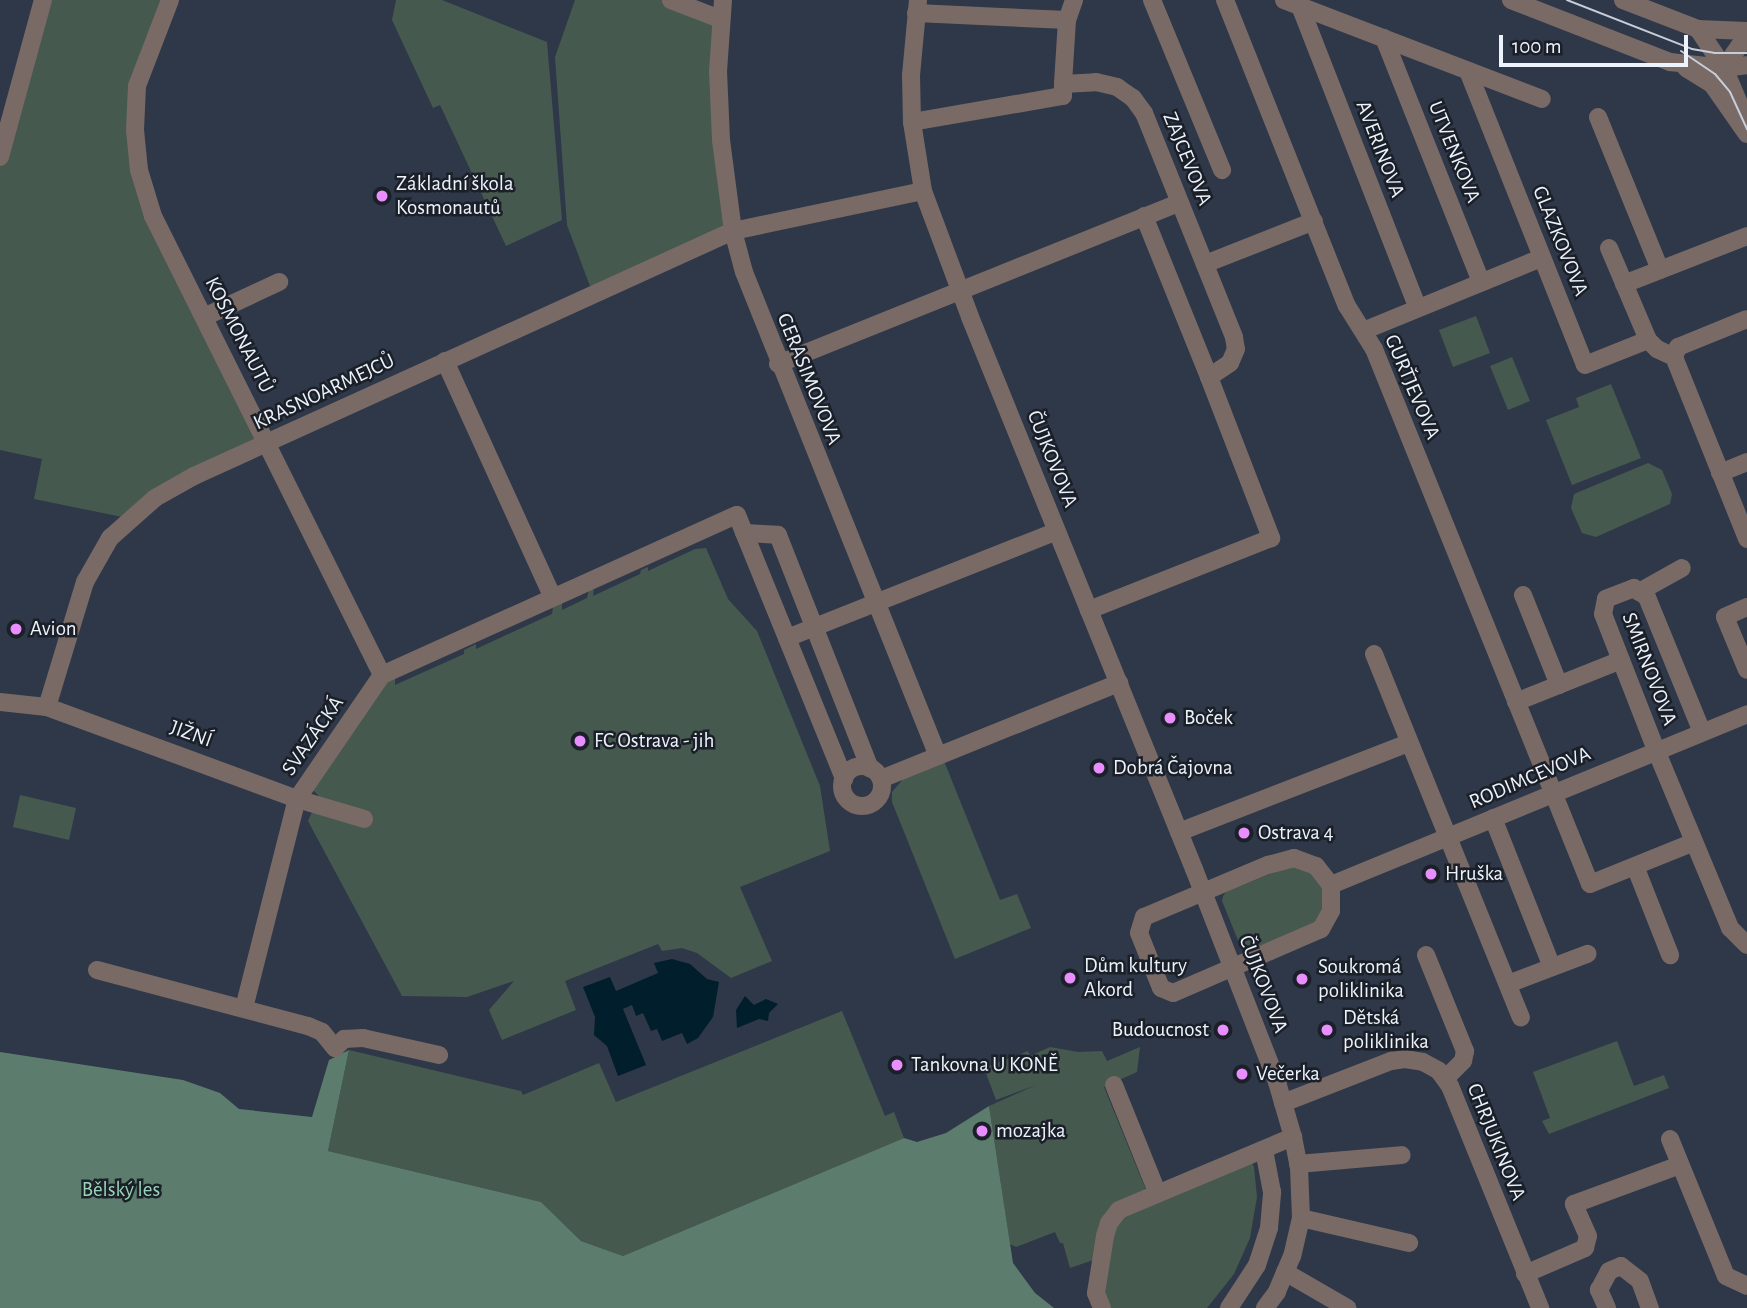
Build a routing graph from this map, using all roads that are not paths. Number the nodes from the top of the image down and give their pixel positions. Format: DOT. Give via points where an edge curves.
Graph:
graph roads {
  1 [pos="43,0"];
  2 [pos="170,0"];
  3 [pos="671,0"];
  4 [pos="723,0"];
  5 [pos="1074,0"];
  6 [pos="1152,0"];
  7 [pos="1225,0"];
  8 [pos="1511,0"];
  9 [pos="1623,0"];
  10 [pos="1292,3"];
  11 [pos="917,6"];
  12 [pos="720,19"];
  13 [pos="1068,20"];
  14 [pos="1698,29"];
  15 [pos="1747,33"];
  16 [pos="1384,38"];
  17 [pos="1670,62"];
  18 [pos="1747,65"];
  19 [pos="1724,68"];
  20 [pos="1468,71"];
  21 [pos="1063,90"];
  22 [pos="1542,99"];
  23 [pos="1598,117"];
  24 [pos="912,121"];
  25 [pos="1747,122"];
  26 [pos="1747,134"];
  27 [pos="1,149"];
  28 [pos="1222,170"];
  29 [pos="923,191"];
  30 [pos="1180,202"];
  31 [pos="1143,216"];
  32 [pos="1314,221"];
  33 [pos="733,231"];
  34 [pos="1747,236"];
  35 [pos="1609,248"];
  36 [pos="1541,258"];
  37 [pos="1205,264"];
  38 [pos="1660,270"];
  39 [pos="279,282"];
  40 [pos="1481,282"];
  41 [pos="1624,284"];
  42 [pos="960,291"];
  43 [pos="1418,308"];
  44 [pos="204,317"];
  45 [pos="1747,319"];
  46 [pos="1363,331"];
  47 [pos="1648,340"];
  48 [pos="1674,357"];
  49 [pos="445,361"];
  50 [pos="778,364"];
  51 [pos="1209,377"];
  52 [pos="267,443"];
  53 [pos="1747,462"];
  54 [pos="1720,473"];
  55 [pos="1056,531"];
  56 [pos="744,533"];
  57 [pos="1747,539"];
  58 [pos="1682,568"];
  59 [pos="1639,592"];
  60 [pos="1523,595"];
  61 [pos="553,598"];
  62 [pos="874,603"];
  63 [pos="1747,607"];
  64 [pos="1090,610"];
  65 [pos="814,626"];
  66 [pos="787,638"];
  67 [pos="1374,654"];
  68 [pos="1621,660"];
  69 [pos="1747,670"];
  70 [pos="382,675"];
  71 [pos="1119,683"];
  72 [pos="1559,685"];
  73 [pos="0,702"];
  74 [pos="1516,702"];
  75 [pos="47,707"];
  76 [pos="1747,714"];
  77 [pos="1702,732"];
  78 [pos="1409,743"];
  79 [pos="1656,750"];
  80 [pos="938,756"];
  81 [pos="876,773"];
  82 [pos="844,779"];
  83 [pos="1552,793"];
  84 [pos="297,799"];
  85 [pos="1493,818"];
  86 [pos="364,819"];
  87 [pos="1179,832"];
  88 [pos="1448,837"];
  89 [pos="1694,842"];
  90 [pos="1634,866"];
  91 [pos="1331,884"];
  92 [pos="1202,891"];
  93 [pos="1747,942"];
  94 [pos="1587,954"];
  95 [pos="1426,955"];
  96 [pos="1670,955"];
  97 [pos="1552,967"];
  98 [pos="1232,969"];
  99 [pos="97,970"];
  100 [pos="1508,984"];
  101 [pos="244,1009"];
  102 [pos="1521,1017"];
  103 [pos="439,1055"];
  104 [pos="1445,1079"];
  105 [pos="1114,1085"];
  106 [pos="1283,1103"];
  107 [pos="1293,1137"];
  108 [pos="1670,1139"];
  109 [pos="1264,1150"];
  110 [pos="1402,1155"];
  111 [pos="1298,1164"];
  112 [pos="1680,1165"];
  113 [pos="1157,1192"];
  114 [pos="1301,1218"];
  115 [pos="1409,1242"];
  116 [pos="1285,1272"];
  117 [pos="1525,1274"];
  118 [pos="1747,1286"];
  119 [pos="1102,1308"];
  120 [pos="1229,1308"];
  121 [pos="1265,1308"];
  122 [pos="1347,1308"];
  123 [pos="1540,1308"];
  124 [pos="1607,1308"];
  125 [pos="1650,1308"];
  1 -- 27 [label="street"];
  2 -- 44 [label="street, KOSMONAUTŮ" via="137,86 138,158 153,216"];
  3 -- 12 [label="street"];
  4 -- 12 [label="street, GERASIMOVOVA"];
  5 -- 13 [label="street"];
  6 -- 28 [label="street"];
  7 -- 32 [label="street, GURŤJEVOVA"];
  8 -- 17 [label="street"];
  9 -- 14 [label="street"];
  10 -- 16 [label="street"];
  10 -- 43 [label="street, AVERINOVA"];
  11 -- 13 [label="street, ČUJKOVOVA"];
  11 -- 24 [label="street, ČUJKOVOVA"];
  12 -- 33 [label="street, GERASIMOVOVA" via="721,140"];
  13 -- 21 [label="street"];
  14 -- 15 [label="street"];
  14 -- 19 [label="street"];
  15 -- 19 [label="street"];
  16 -- 20 [label="street"];
  16 -- 40 [label="street, UTVENKOVA"];
  17 -- 19 [label="street"];
  17 -- 26 [label="street" via="1712,84"];
  18 -- 19 [label="street"];
  19 -- 25 [label="street"];
  20 -- 22 [label="street"];
  20 -- 36 [label="street, GLAZKOVOVA"];
  21 -- 24 [label="street"];
  21 -- 30 [label="street, ZAJCEVOVA" via="1096,82 1117,87 1133,98 1144,113"];
  23 -- 38 [label="street"];
  24 -- 29 [label="street, ČUJKOVOVA"];
  29 -- 33 [label="street, KRASNOARMEJCŮ"];
  29 -- 42 [label="street, ČUJKOVOVA"];
  30 -- 31 [label="street"];
  30 -- 37 [label="street, ZAJCEVOVA"];
  31 -- 42 [label="street"];
  31 -- 51 [label="street"];
  32 -- 37 [label="street"];
  32 -- 46 [label="street, GURŤJEVOVA" via="1347,306"];
  33 -- 49 [label="street, KRASNOARMEJCŮ"];
  33 -- 50 [label="street, GERASIMOVOVA"];
  34 -- 38 [label="street"];
  35 -- 41 [label="street"];
  36 -- 40 [label="street"];
  36 -- 47 [label="street, GLAZKOVOVA" via="1585,365"];
  37 -- 51 [label="street, ZAJCEVOVA" via="1236,349 1230,363"];
  38 -- 41 [label="street"];
  39 -- 44 [label="street"];
  40 -- 43 [label="street"];
  41 -- 47 [label="street"];
  42 -- 50 [label="street"];
  42 -- 55 [label="street, ČUJKOVOVA"];
  43 -- 46 [label="street"];
  44 -- 52 [label="street, KOSMONAUTŮ"];
  45 -- 48 [label="street" via="1678,347"];
  46 -- 74 [label="street, GURŤJEVOVA"];
  47 -- 48 [label="street"];
  48 -- 54 [label="street"];
  49 -- 52 [label="street, KRASNOARMEJCŮ"];
  49 -- 61 [label="street"];
  50 -- 62 [label="street, GERASIMOVOVA"];
  51 -- 64 [label="street" via="1271,538"];
  52 -- 70 [label="street, KOSMONAUTŮ"];
  52 -- 75 [label="street, KRASNOARMEJCŮ" via="155,498 110,538 85,582"];
  53 -- 54 [label="street"];
  54 -- 57 [label="street"];
  55 -- 62 [label="street"];
  55 -- 64 [label="street, ČUJKOVOVA"];
  56 -- 61 [label="street" via="737,515"];
  56 -- 65 [label="street" via="778,535"];
  56 -- 66 [label="street"];
  58 -- 59 [label="street, SMIRNOVOVA"];
  59 -- 68 [label="street, SMIRNOVOVA" via="1634,588 1606,599 1603,614"];
  59 -- 77 [label="street, SMIRNOVOVA" via="1647,597"];
  60 -- 72 [label="street"];
  61 -- 70 [label="street"];
  62 -- 65 [label="street"];
  62 -- 80 [label="street, GERASIMOVOVA"];
  63 -- 69 [label="street" via="1725,617"];
  64 -- 71 [label="street, ČUJKOVOVA"];
  65 -- 66 [label="street"];
  65 -- 81 [label="street"];
  66 -- 82 [label="street"];
  67 -- 78 [label="street"];
  68 -- 72 [label="street"];
  68 -- 79 [label="street, SMIRNOVOVA"];
  70 -- 84 [label="street, SVAZÁCKÁ"];
  71 -- 80 [label="street"];
  71 -- 87 [label="street, ČUJKOVOVA"];
  72 -- 74 [label="street"];
  73 -- 75 [label="street, JIŽNÍ"];
  74 -- 83 [label="street, GURŤJEVOVA"];
  75 -- 84 [label="street, JIŽNÍ"];
  76 -- 77 [label="street, RODIMCEVOVA"];
  77 -- 79 [label="street, RODIMCEVOVA"];
  78 -- 87 [label="street"];
  78 -- 88 [label="street"];
  79 -- 83 [label="street, RODIMCEVOVA"];
  79 -- 89 [label="street, SMIRNOVOVA"];
  80 -- 81 [label="street"];
  81 -- 82 [label="street" via="855,768"];
  81 -- 82 [label="street" via="882,789 870,805 860,806 845,796"];
  83 -- 85 [label="street, RODIMCEVOVA"];
  83 -- 90 [label="street, GURŤJEVOVA" via="1590,884"];
  84 -- 86 [label="street, JIŽNÍ"];
  84 -- 101 [label="street, SVAZÁCKÁ"];
  85 -- 88 [label="street, RODIMCEVOVA"];
  85 -- 97 [label="street"];
  87 -- 92 [label="street, ČUJKOVOVA"];
  88 -- 91 [label="street, RODIMCEVOVA"];
  88 -- 100 [label="street"];
  89 -- 90 [label="street"];
  89 -- 93 [label="street, SMIRNOVOVA" via="1730,928"];
  90 -- 96 [label="street"];
  91 -- 92 [label="street" via="1316,866 1294,858"];
  91 -- 98 [label="street" via="1331,911 1321,929"];
  92 -- 98 [label="street, ČUJKOVOVA"];
  92 -- 98 [label="street" via="1146,914 1139,924 1140,937 1159,985 1167,992"];
  94 -- 97 [label="street"];
  95 -- 104 [label="street" via="1465,1051 1463,1061"];
  97 -- 100 [label="street"];
  98 -- 106 [label="street, ČUJKOVOVA"];
  99 -- 101 [label="street"];
  100 -- 102 [label="street"];
  101 -- 103 [label="street" via="308,1026 322,1032 335,1048 344,1040 363,1038"];
  104 -- 106 [label="street, CHRJUKINOVA" via="1423,1062 1391,1060"];
  104 -- 117 [label="street, CHRJUKINOVA"];
  105 -- 113 [label="street"];
  106 -- 107 [label="street, ČUJKOVOVA"];
  107 -- 109 [label="street"];
  107 -- 111 [label="street, ČUJKOVOVA"];
  108 -- 112 [label="street"];
  109 -- 113 [label="street"];
  109 -- 120 [label="street" via="1272,1192 1269,1228 1257,1265"];
  110 -- 111 [label="street"];
  111 -- 114 [label="street, ČUJKOVOVA"];
  112 -- 117 [label="street" via="1574,1204 1587,1236 1585,1248"];
  112 -- 118 [label="street" via="1726,1276"];
  113 -- 119 [label="street" via="1119,1210 1109,1223 1096,1293"];
  114 -- 115 [label="street"];
  114 -- 116 [label="street, ČUJKOVOVA"];
  116 -- 121 [label="street, ČUJKOVOVA"];
  116 -- 122 [label="street"];
  117 -- 123 [label="street, CHRJUKINOVA"];
  124 -- 125 [label="street" via="1600,1290 1609,1271 1621,1266 1640,1281"];
}
